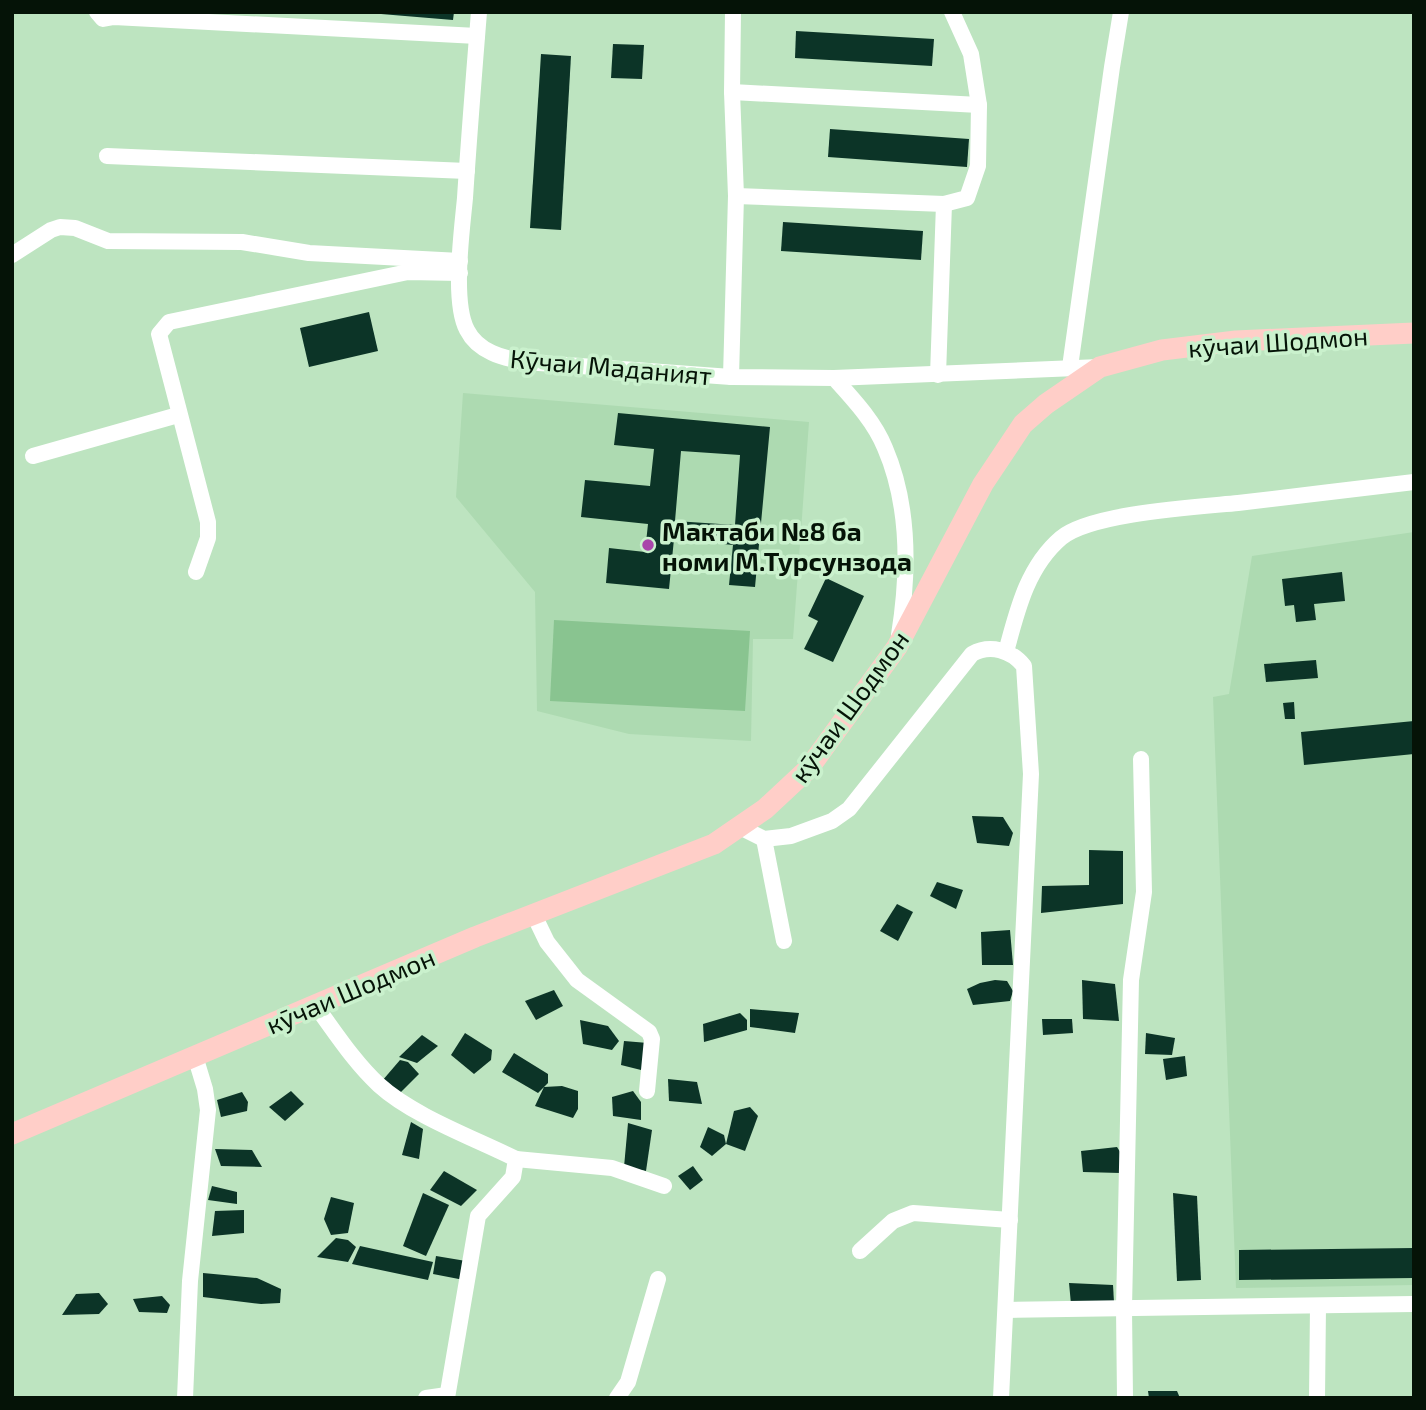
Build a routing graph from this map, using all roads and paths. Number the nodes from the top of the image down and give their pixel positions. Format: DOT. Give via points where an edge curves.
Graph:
graph roads {
  1 [pos="97,12"];
  2 [pos="480,12"];
  3 [pos="733,12"];
  4 [pos="952,12"];
  5 [pos="1121,12"];
  6 [pos="477,36"];
  7 [pos="732,92"];
  8 [pos="979,105"];
  9 [pos="107,156"];
  10 [pos="467,171"];
  11 [pos="736,197"];
  12 [pos="944,204"];
  13 [pos="12,255"];
  14 [pos="460,267"];
  15 [pos="1414,333"];
  16 [pos="1070,367"];
  17 [pos="1100,368"];
  18 [pos="938,375"];
  19 [pos="731,377"];
  20 [pos="834,378"];
  21 [pos="178,415"];
  22 [pos="33,456"];
  23 [pos="1414,482"];
  24 [pos="196,572"];
  25 [pos="897,648"];
  26 [pos="1006,652"];
  27 [pos="1141,759"];
  28 [pos="740,827"];
  29 [pos="764,839"];
  30 [pos="534,915"];
  31 [pos="784,941"];
  32 [pos="315,1005"];
  33 [pos="195,1056"];
  34 [pos="646,1091"];
  35 [pos="12,1134"];
  36 [pos="516,1159"];
  37 [pos="664,1185"];
  38 [pos="1010,1220"];
  39 [pos="860,1251"];
  40 [pos="658,1279"];
  41 [pos="1414,1304"];
  42 [pos="1318,1306"];
  43 [pos="1124,1308"];
  44 [pos="1006,1310"];
  45 [pos="447,1396"];
  46 [pos="185,1398"];
  47 [pos="426,1398"];
  48 [pos="617,1398"];
  49 [pos="1001,1398"];
  50 [pos="1125,1398"];
  51 [pos="1317,1398"];
  1 -- 6 [label="street" via="103,19"];
  2 -- 6 [label="street, Кӯчаи Маданият"];
  3 -- 7 [label="street"];
  4 -- 8 [label="street" via="971,54"];
  5 -- 16 [label="street"];
  6 -- 10 [label="street, Кӯчаи Маданият"];
  7 -- 8 [label="street"];
  7 -- 11 [label="street"];
  8 -- 12 [label="street" via="978,166 967,198"];
  9 -- 10 [label="street"];
  10 -- 14 [label="street, Кӯчаи Маданият"];
  11 -- 12 [label="street"];
  11 -- 19 [label="street"];
  12 -- 18 [label="street"];
  13 -- 14 [label="street" via="60,227 108,241 242,242"];
  14 -- 19 [label="street, Кӯчаи Маданият" via="466,330 478,345 499,357"];
  14 -- 21 [label="street" via="408,272 169,322 159,334"];
  15 -- 17 [label="main road, кӯчаи Шодмон" via="1236,341 1162,350"];
  16 -- 17 [label="street, Кӯчаи Маданият"];
  16 -- 18 [label="street, Кӯчаи Маданият"];
  17 -- 25 [label="main road, кӯчаи Шодмон" via="1046,404 1017,432 983,484"];
  18 -- 20 [label="street, Кӯчаи Маданият"];
  19 -- 20 [label="street, Кӯчаи Маданият"];
  20 -- 25 [label="street" via="875,429 898,489 906,566"];
  21 -- 22 [label="street"];
  21 -- 24 [label="street" via="208,522 208,538"];
  23 -- 26 [label="street" via="1136,514 1073,529 1048,553 1025,587"];
  25 -- 28 [label="main road, кӯчаи Шодмон" via="809,768"];
  26 -- 29 [label="street" via="990,649 972,654 849,809 810,830"];
  26 -- 38 [label="street" via="1026,670 1031,774"];
  27 -- 43 [label="street" via="1144,892 1131,979"];
  28 -- 29 [label="street"];
  28 -- 30 [label="main road, кӯчаи Шодмон" via="714,844"];
  29 -- 31 [label="street"];
  30 -- 32 [label="main road, кӯчаи Шодмон"];
  30 -- 34 [label="street" via="547,942 577,980 649,1032"];
  32 -- 33 [label="main road, кӯчаи Шодмон"];
  32 -- 36 [label="street" via="382,1087 415,1109"];
  33 -- 35 [label="main road, кӯчаи Шодмон"];
  33 -- 46 [label="street" via="208,1110 190,1281"];
  36 -- 37 [label="street" via="612,1168"];
  36 -- 45 [label="street" via="513,1177 478,1216"];
  38 -- 39 [label="street" via="913,1213 893,1221"];
  38 -- 44 [label="street"];
  40 -- 48 [label="street" via="628,1382"];
  41 -- 42 [label="street"];
  42 -- 43 [label="street"];
  42 -- 51 [label="street"];
  43 -- 44 [label="street"];
  43 -- 50 [label="street"];
  44 -- 49 [label="street"];
  45 -- 47 [label="street"];
}
